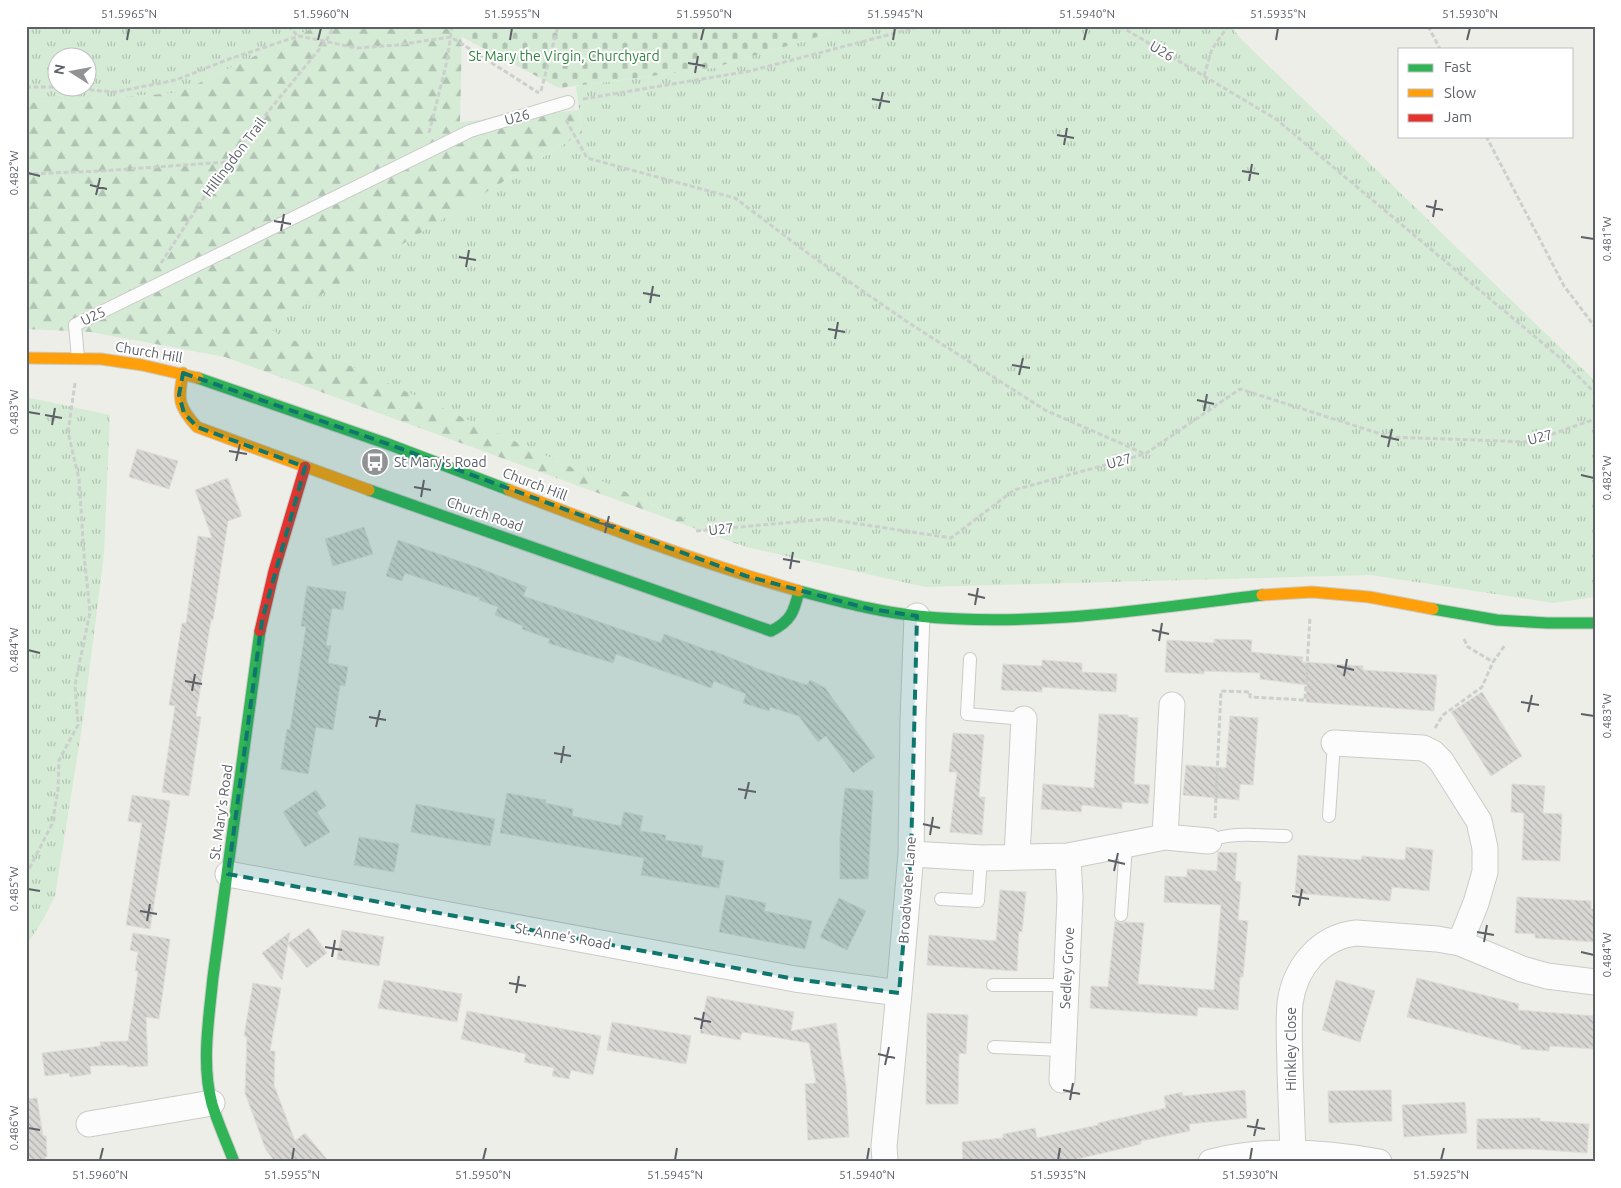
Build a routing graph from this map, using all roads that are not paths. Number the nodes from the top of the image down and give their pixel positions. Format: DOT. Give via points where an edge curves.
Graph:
graph roads {
  1 [pos="563,103"];
  2 [pos="141,293"];
  3 [pos="26,358"];
  4 [pos="78,358"];
  5 [pos="183,373"];
  6 [pos="305,467"];
  7 [pos="799,592"];
  8 [pos="917,616"];
  9 [pos="1595,623"];
  10 [pos="970,659"];
  11 [pos="1172,705"];
  12 [pos="1024,719"];
  13 [pos="1334,743"];
  14 [pos="1329,816"];
  15 [pos="1286,836"];
  16 [pos="1165,837"];
  17 [pos="1211,840"];
  18 [pos="1126,846"];
  19 [pos="911,854"];
  20 [pos="1068,856"];
  21 [pos="1017,857"];
  22 [pos="981,858"];
  23 [pos="228,874"];
  24 [pos="941,899"];
  25 [pos="1121,915"];
  26 [pos="1460,943"];
  27 [pos="1595,982"];
  28 [pos="993,985"];
  29 [pos="1066,985"];
  30 [pos="900,993"];
  31 [pos="994,1047"];
  32 [pos="1064,1050"];
  33 [pos="1062,1080"];
  34 [pos="212,1103"];
  35 [pos="89,1124"];
  36 [pos="1293,1153"];
  37 [pos="1221,1161"];
  38 [pos="234,1162"];
  39 [pos="885,1162"];
  40 [pos="1379,1162"];
  1 -- 2 [label="lane, U26" via="470,130"];
  2 -- 4 [label="lane, U25" via="75,325"];
  3 -- 4 [label="street, Church Hill"];
  4 -- 5 [label="street, Church Hill" via="142,364"];
  5 -- 6 [label="street, Church Road" via="179,395 184,413 197,427"];
  5 -- 7 [label="street, Church Hill" via="388,444 633,538"];
  6 -- 7 [label="street, Church Road" via="772,631 784,625 793,613"];
  6 -- 23 [label="street, St. Mary's Road" via="262,620"];
  7 -- 8 [label="street, Church Hill" via="870,609"];
  8 -- 9 [label="street, Church Hill" via="970,620 1033,619 1312,592 1369,597 1497,620"];
  8 -- 19 [label="street, Broadwater Lane"];
  10 -- 12 [label="lane" via="967,714"];
  11 -- 16 [label="street"];
  12 -- 21 [label="street"];
  13 -- 14 [label="lane"];
  13 -- 26 [label="street" via="1423,748 1433,753 1479,821 1485,848 1485,872"];
  15 -- 17 [label="lane" via="1231,835"];
  16 -- 17 [label="street"];
  16 -- 18 [label="street"];
  18 -- 20 [label="street"];
  18 -- 25 [label="lane"];
  19 -- 22 [label="street"];
  19 -- 30 [label="street, Broadwater Lane"];
  20 -- 21 [label="street"];
  20 -- 29 [label="street, Sedley Grove" via="1070,898"];
  21 -- 22 [label="street"];
  22 -- 24 [label="lane" via="978,901"];
  23 -- 30 [label="street, St. Anne's Road" via="795,978"];
  23 -- 34 [label="street, St. Mary's Road" via="208,1026 207,1066"];
  26 -- 27 [label="street, Hinkley Close" via="1522,969"];
  26 -- 36 [label="street, Hinkley Close" via="1344,935 1316,950 1296,982 1290,1002"];
  28 -- 29 [label="lane"];
  29 -- 32 [label="street, Sedley Grove"];
  30 -- 39 [label="street, Broadwater Lane"];
  31 -- 32 [label="lane"];
  32 -- 33 [label="street, Sedley Grove"];
  34 -- 35 [label="street"];
  34 -- 38 [label="street, St. Mary's Road"];
  36 -- 37 [label="street"];
  36 -- 40 [label="street"];
}
